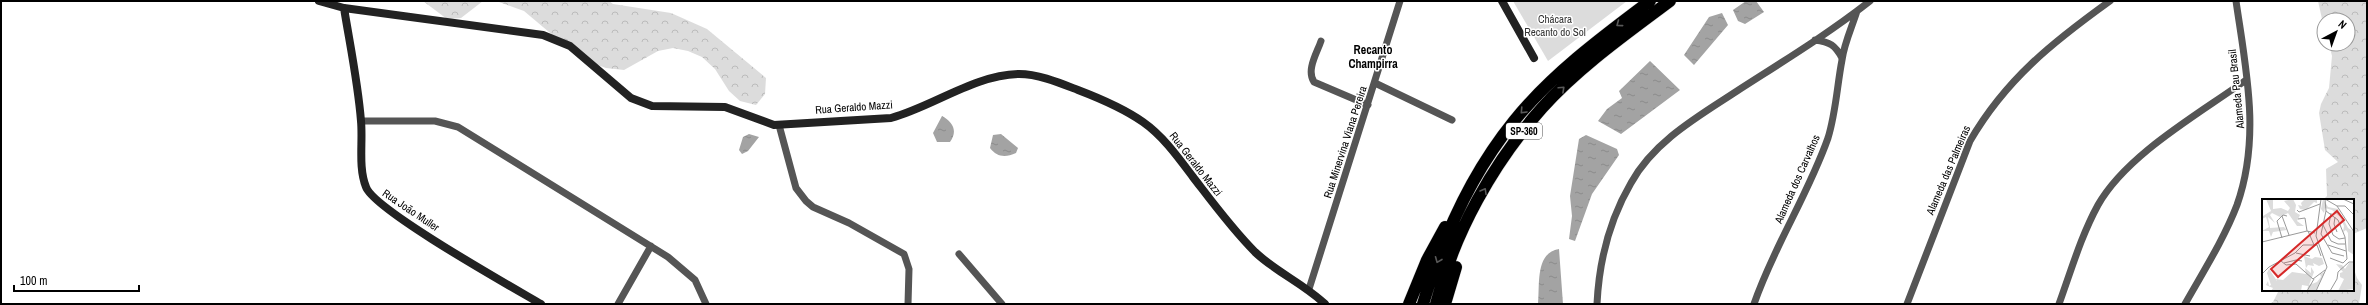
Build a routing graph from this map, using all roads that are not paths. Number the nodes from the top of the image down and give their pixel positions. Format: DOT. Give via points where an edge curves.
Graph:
graph roads {
  1 [pos="319,1"];
  2 [pos="1400,1"];
  3 [pos="1502,1"];
  4 [pos="1650,1"];
  5 [pos="1670,1"];
  6 [pos="1870,1"];
  7 [pos="2110,1"];
  8 [pos="2236,1"];
  9 [pos="344,8"];
  10 [pos="1857,11"];
  11 [pos="1816,40"];
  12 [pos="1320,41"];
  13 [pos="1534,58"];
  14 [pos="1842,58"];
  15 [pos="2246,80"];
  16 [pos="1376,83"];
  17 [pos="1368,105"];
  18 [pos="1452,120"];
  19 [pos="361,121"];
  20 [pos="779,125"];
  21 [pos="1458,212"];
  22 [pos="1471,214"];
  23 [pos="651,246"];
  24 [pos="958,254"];
  25 [pos="1309,289"];
  26 [pos="541,304"];
  27 [pos="618,304"];
  28 [pos="706,304"];
  29 [pos="908,304"];
  30 [pos="1002,304"];
  31 [pos="1325,304"];
  32 [pos="1409,304"];
  33 [pos="1423,304"];
  34 [pos="1436,304"];
  35 [pos="1445,304"];
  36 [pos="1597,304"];
  37 [pos="1754,304"];
  38 [pos="1907,304"];
  39 [pos="2059,304"];
  40 [pos="2185,304"];
  1 -- 9 [label="street, Rua Geraldo Mazzi"];
  2 -- 16 [label="street, Rua Minervina Viana Pereira"];
  3 -- 13 [label="street"];
  4 -- 21 [label="highway, SP-360, one-way" via="1561,72 1515,120 1492,151"];
  22 -- 5 [label="highway, SP-360, one-way" via="1501,162 1543,108 1594,60"];
  6 -- 10 [label="street"];
  7 -- 38 [label="street, Alameda das Palmeiras" via="2037,57 1983,118 1970,141"];
  8 -- 15 [label="street, Alameda Pau Brasil"];
  9 -- 19 [label="street, Rua João Muller"];
  9 -- 20 [label="street, Rua Geraldo Mazzi" via="532,31 570,46 631,98 641,103 666,107 724,107"];
  10 -- 11 [label="street"];
  10 -- 14 [label="street, Alameda dos Carvalhos"];
  11 -- 14 [label="street" via="1828,41 1836,47"];
  11 -- 36 [label="street" via="1685,125 1645,164 1631,182 1612,227 1598,277"];
  12 -- 17 [label="street" via="1311,70 1314,82"];
  14 -- 37 [label="street, Alameda dos Carvalhos" via="1835,111 1828,137 1816,168 1775,251"];
  15 -- 39 [label="street" via="2140,157 2110,187 2086,228"];
  15 -- 40 [label="street, Alameda Pau Brasil" via="2251,115 2251,142 2237,204"];
  16 -- 17 [label="street, Rua Minervina Viana Pereira"];
  16 -- 18 [label="street"];
  17 -- 25 [label="street, Rua Minervina Viana Pereira"];
  19 -- 23 [label="street" via="435,121 458,127"];
  19 -- 26 [label="street, Rua João Muller" via="363,172 370,196 395,216"];
  20 -- 25 [label="street, Rua Geraldo Mazzi" via="891,118 985,80 1005,76 1020,74 1058,82 1091,95 1142,121 1172,150 1218,210 1255,252"];
  20 -- 29 [label="street" via="796,188 806,201 904,254 909,268"];
  21 -- 32 [label="highway" via="1436,242"];
  21 -- 33 [label="highway, SP-360, one-way" via="1430,278"];
  22 -- 34 [label="highway, SP-360" via="1455,246"];
  22 -- 35 [label="highway"];
  23 -- 27 [label="street"];
  23 -- 28 [label="street" via="695,280"];
  24 -- 30 [label="street"];
  25 -- 31 [label="street, Rua Geraldo Mazzi"];
}
